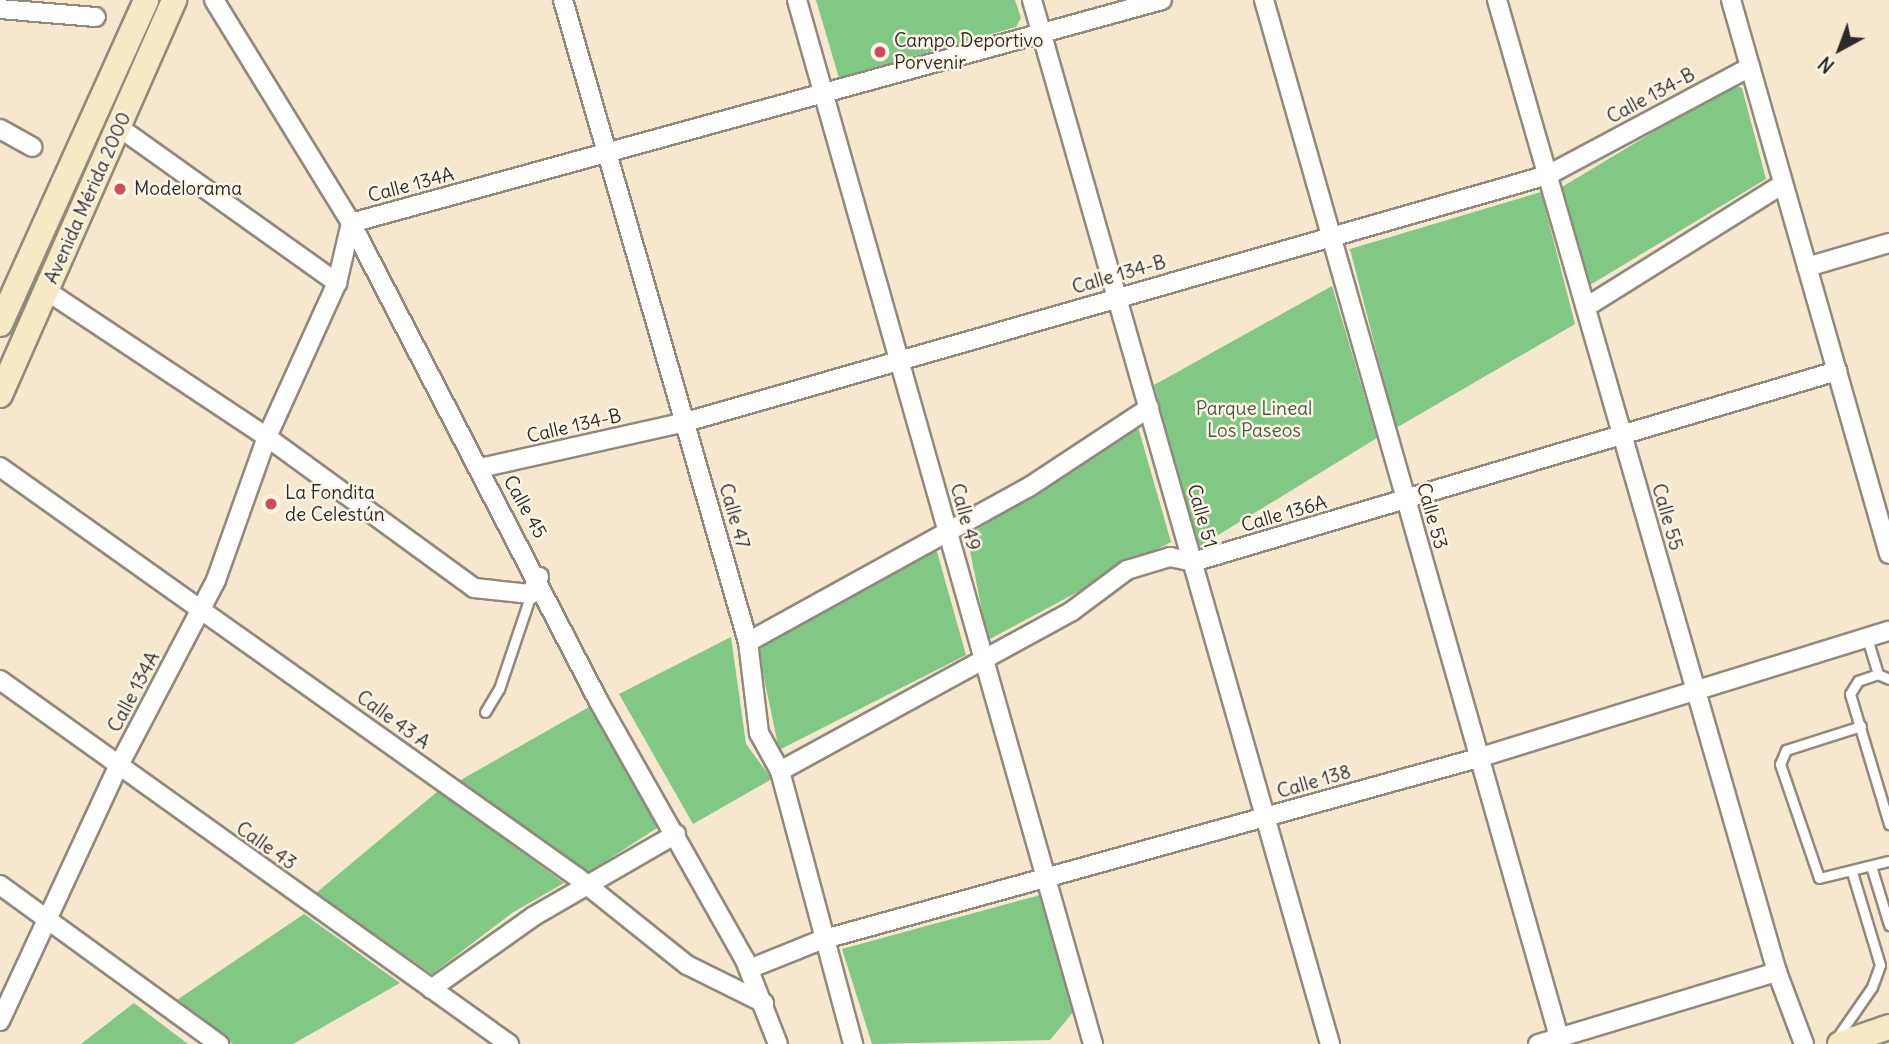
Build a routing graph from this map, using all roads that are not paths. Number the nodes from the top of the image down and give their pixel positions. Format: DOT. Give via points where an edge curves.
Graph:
graph roads {
  1 [pos="146,0"];
  2 [pos="174,0"];
  3 [pos="214,0"];
  4 [pos="563,0"];
  5 [pos="797,0"];
  6 [pos="1032,0"];
  7 [pos="1162,0"];
  8 [pos="1264,0"];
  9 [pos="1497,0"];
  10 [pos="1731,0"];
  11 [pos="0,9"];
  12 [pos="96,16"];
  13 [pos="1042,35"];
  14 [pos="1750,68"];
  15 [pos="823,96"];
  16 [pos="120,128"];
  17 [pos="0,129"];
  18 [pos="32,147"];
  19 [pos="607,155"];
  20 [pos="1548,175"];
  21 [pos="1783,184"];
  22 [pos="351,223"];
  23 [pos="1332,238"];
  24 [pos="1889,243"];
  25 [pos="1807,267"];
  26 [pos="337,283"];
  27 [pos="47,291"];
  28 [pos="1117,296"];
  29 [pos="1586,307"];
  30 [pos="0,324"];
  31 [pos="903,363"];
  32 [pos="1837,371"];
  33 [pos="0,395"];
  34 [pos="1149,408"];
  35 [pos="685,422"];
  36 [pos="267,437"];
  37 [pos="1623,438"];
  38 [pos="0,467"];
  39 [pos="480,468"];
  40 [pos="1406,501"];
  41 [pos="947,530"];
  42 [pos="1889,554"];
  43 [pos="1193,562"];
  44 [pos="539,576"];
  45 [pos="531,594"];
  46 [pos="201,609"];
  47 [pos="1889,631"];
  48 [pos="1867,638"];
  49 [pos="748,642"];
  50 [pos="983,657"];
  51 [pos="1878,674"];
  52 [pos="1889,679"];
  53 [pos="0,680"];
  54 [pos="1695,692"];
  55 [pos="485,712"];
  56 [pos="1860,726"];
  57 [pos="1478,758"];
  58 [pos="118,767"];
  59 [pos="780,771"];
  60 [pos="1266,817"];
  61 [pos="1889,824"];
  62 [pos="676,834"];
  63 [pos="1889,861"];
  64 [pos="1871,866"];
  65 [pos="1852,872"];
  66 [pos="1047,879"];
  67 [pos="0,885"];
  68 [pos="587,885"];
  69 [pos="47,918"];
  70 [pos="1889,925"];
  71 [pos="821,940"];
  72 [pos="749,968"];
  73 [pos="1777,972"];
  74 [pos="431,989"];
  75 [pos="764,1003"];
  76 [pos="0,1021"];
  77 [pos="1889,1027"];
  78 [pos="1560,1040"];
  79 [pos="219,1044"];
  80 [pos="509,1044"];
  81 [pos="778,1044"];
  82 [pos="853,1044"];
  83 [pos="1093,1044"];
  84 [pos="1331,1044"];
  85 [pos="1538,1044"];
  86 [pos="1804,1044"];
  87 [pos="1833,1044"];
  88 [pos="1840,1044"];
  1 -- 30 [label="main road, Avenida Mérida 2000"];
  2 -- 16 [label="main road, Avenida Mérida 2000"];
  3 -- 22 [label="street, Calle 45"];
  4 -- 19 [label="street, Calle 47"];
  5 -- 15 [label="street, Calle 49"];
  6 -- 13 [label="street, Calle 51"];
  7 -- 13 [label="street, Calle 134A"];
  8 -- 23 [label="street, Calle 53"];
  9 -- 20 [label="street, Calle 55"];
  10 -- 14 [label="street"];
  11 -- 12 [label="street"];
  13 -- 15 [label="street, Calle 134A"];
  13 -- 28 [label="street, Calle 51"];
  14 -- 20 [label="street, Calle 134-B"];
  14 -- 21 [label="street"];
  15 -- 19 [label="street, Calle 134A"];
  15 -- 31 [label="street, Calle 49"];
  16 -- 26 [label="street"];
  16 -- 27 [label="main road, Avenida Mérida 2000"];
  17 -- 18 [label="street"];
  19 -- 22 [label="street, Calle 134A"];
  19 -- 35 [label="street, Calle 47"];
  20 -- 23 [label="street, Calle 134-B"];
  20 -- 29 [label="street, Calle 55"];
  21 -- 25 [label="street"];
  21 -- 29 [label="street"];
  22 -- 26 [label="street, Calle 134A"];
  22 -- 39 [label="street, Calle 45"];
  23 -- 28 [label="street, Calle 134-B"];
  23 -- 40 [label="street, Calle 53"];
  24 -- 25 [label="street"];
  25 -- 32 [label="street"];
  26 -- 36 [label="street, Calle 134A"];
  27 -- 33 [label="main road, Avenida Mérida 2000"];
  27 -- 36 [label="street"];
  28 -- 31 [label="street, Calle 134-B"];
  28 -- 34 [label="street, Calle 51"];
  29 -- 37 [label="street, Calle 55"];
  31 -- 35 [label="street, Calle 134-B"];
  31 -- 41 [label="street, Calle 49"];
  32 -- 37 [label="street, Calle 136A"];
  32 -- 42 [label="street"];
  34 -- 41 [label="street" via="1029,487"];
  34 -- 43 [label="street, Calle 51"];
  35 -- 39 [label="street, Calle 134-B"];
  35 -- 49 [label="street, Calle 47"];
  36 -- 45 [label="street" via="474,588"];
  36 -- 46 [label="street, Calle 134A"];
  37 -- 40 [label="street, Calle 136A"];
  37 -- 54 [label="street, Calle 55"];
  38 -- 46 [label="street, Calle 43 A"];
  39 -- 44 [label="street, Calle 45"];
  40 -- 43 [label="street, Calle 136A"];
  40 -- 57 [label="street, Calle 53"];
  41 -- 49 [label="street"];
  41 -- 50 [label="street, Calle 49"];
  43 -- 50 [label="street, Calle 136A" via="1170,557 1127,570 1072,611"];
  43 -- 60 [label="street, Calle 51"];
  44 -- 45 [label="street"];
  44 -- 62 [label="street, Calle 45" via="599,702"];
  45 -- 55 [label="lane" via="499,689"];
  46 -- 58 [label="street, Calle 134A"];
  46 -- 68 [label="street, Calle 43 A"];
  47 -- 48 [label="street, Calle 138"];
  48 -- 51 [label="lane"];
  48 -- 54 [label="street, Calle 138"];
  49 -- 59 [label="street, Calle 47" via="759,733"];
  50 -- 59 [label="street, Calle 136A"];
  50 -- 66 [label="street, Calle 49"];
  51 -- 52 [label="lane"];
  51 -- 56 [label="lane" via="1858,681 1850,694"];
  53 -- 58 [label="street, Calle 43"];
  54 -- 57 [label="street, Calle 138"];
  54 -- 73 [label="street, Calle 55"];
  56 -- 61 [label="lane"];
  56 -- 65 [label="lane" via="1786,750 1780,764 1813,872 1827,879"];
  57 -- 60 [label="street, Calle 138"];
  57 -- 78 [label="street, Calle 53"];
  58 -- 69 [label="street, Calle 134A"];
  58 -- 74 [label="street, Calle 43"];
  59 -- 71 [label="street, Calle 47"];
  60 -- 66 [label="street, Calle 138"];
  60 -- 84 [label="street, Calle 51"];
  62 -- 68 [label="street"];
  62 -- 72 [label="street, Calle 45"];
  63 -- 64 [label="lane"];
  64 -- 65 [label="lane"];
  64 -- 70 [label="lane"];
  65 -- 87 [label="lane" via="1880,965 1872,988"];
  66 -- 71 [label="street, Calle 138"];
  66 -- 83 [label="street, Calle 49"];
  67 -- 69 [label="street"];
  68 -- 74 [label="street"];
  68 -- 75 [label="street, Calle 43 A" via="687,965"];
  69 -- 76 [label="street, Calle 134A"];
  69 -- 79 [label="street"];
  71 -- 72 [label="street, Calle 138"];
  71 -- 82 [label="street, Calle 47"];
  72 -- 75 [label="street, Calle 45"];
  73 -- 78 [label="street"];
  73 -- 86 [label="street, Calle 55"];
  74 -- 80 [label="street, Calle 43"];
  75 -- 81 [label="street, Calle 45"];
  77 -- 88 [label="main road"];
  78 -- 85 [label="street"];
}
